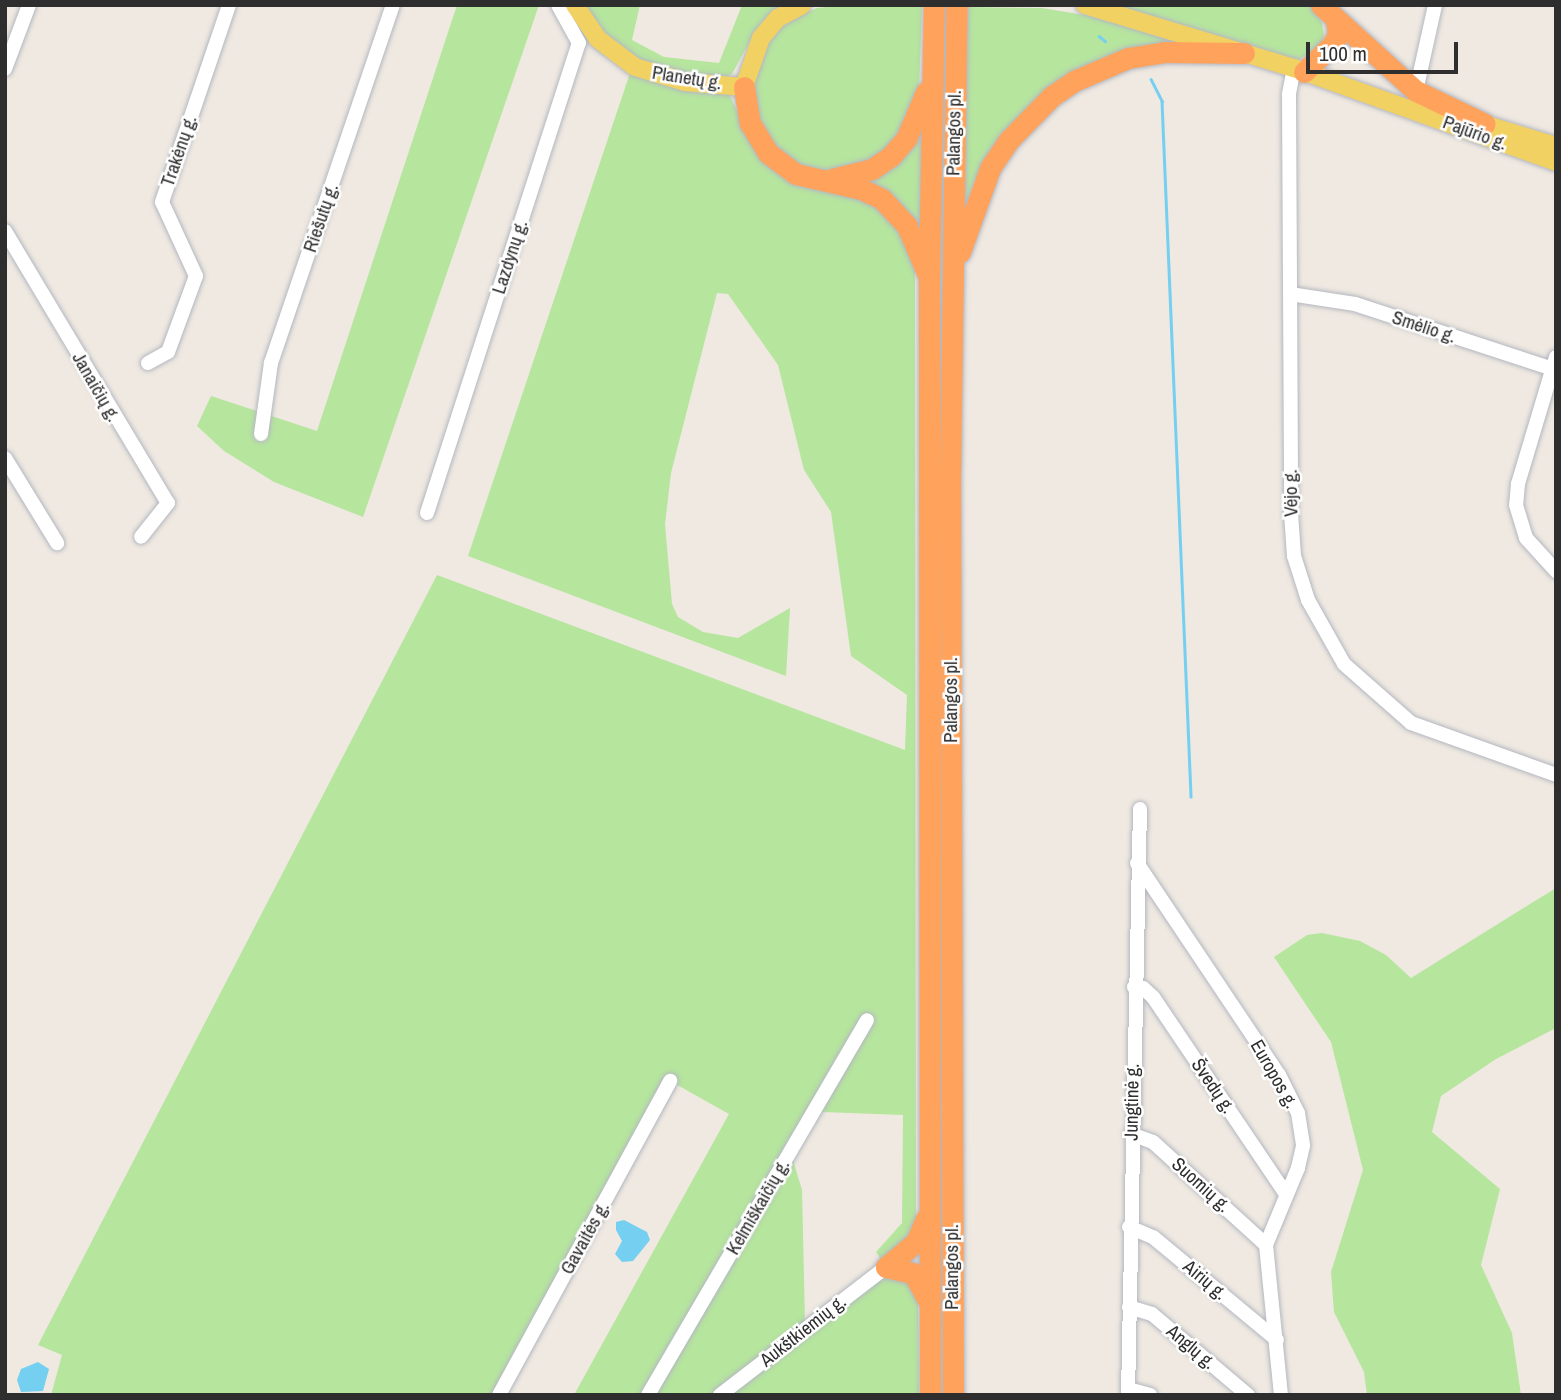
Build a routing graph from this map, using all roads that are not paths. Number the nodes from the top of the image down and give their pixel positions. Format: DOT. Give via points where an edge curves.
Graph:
graph roads {
  1 [pos="29,5"];
  2 [pos="229,5"];
  3 [pos="393,5"];
  4 [pos="558,5"];
  5 [pos="575,5"];
  6 [pos="802,5"];
  7 [pos="934,5"];
  8 [pos="957,5"];
  9 [pos="1085,5"];
  10 [pos="1435,5"];
  11 [pos="1328,12"];
  12 [pos="1244,53"];
  13 [pos="5,69"];
  14 [pos="1299,70"];
  15 [pos="933,73"];
  16 [pos="744,87"];
  17 [pos="1416,91"];
  18 [pos="1395,103"];
  19 [pos="1485,124"];
  20 [pos="1556,146"];
  21 [pos="1556,162"];
  22 [pos="825,180"];
  23 [pos="5,231"];
  24 [pos="952,277"];
  25 [pos="929,280"];
  26 [pos="1290,294"];
  27 [pos="148,363"];
  28 [pos="1555,365"];
  29 [pos="261,434"];
  30 [pos="5,457"];
  31 [pos="427,513"];
  32 [pos="141,537"];
  33 [pos="57,543"];
  34 [pos="1556,572"];
  35 [pos="1556,775"];
  36 [pos="1140,809"];
  37 [pos="1137,863"];
  38 [pos="1134,987"];
  39 [pos="867,1020"];
  40 [pos="670,1082"];
  41 [pos="1131,1134"];
  42 [pos="1286,1194"];
  43 [pos="930,1211"];
  44 [pos="1129,1227"];
  45 [pos="1266,1245"];
  46 [pos="886,1267"];
  47 [pos="930,1305"];
  48 [pos="1129,1307"];
  49 [pos="1277,1340"];
  50 [pos="1128,1392"];
  51 [pos="499,1395"];
  52 [pos="648,1395"];
  53 [pos="720,1395"];
  54 [pos="930,1395"];
  55 [pos="953,1395"];
  56 [pos="1150,1395"];
  57 [pos="1248,1395"];
  58 [pos="1281,1395"];
  1 -- 13 [label="street"];
  2 -- 27 [label="street, Trakėnų g." via="162,202 196,276 168,352"];
  3 -- 29 [label="street, Riešutų g." via="271,363"];
  4 -- 31 [label="street, Lazdynų g." via="579,43"];
  5 -- 16 [label="main road, Planetų g." via="598,39 635,67 685,82"];
  6 -- 16 [label="main road" via="778,18 761,38"];
  7 -- 15 [label="highway, Palangos pl."];
  8 -- 24 [label="highway, Palangos pl."];
  9 -- 12 [label="main road, Pajūrio g."];
  10 -- 17 [label="street"];
  11 -- 14 [label="highway" via="1338,34 1332,45"];
  11 -- 17 [label="highway"];
  12 -- 14 [label="main road, Pajūrio g."];
  12 -- 24 [label="highway" via="1165,52 1128,58 1083,76 1052,96 1009,140 990,168"];
  14 -- 18 [label="main road, Pajūrio g."];
  14 -- 26 [label="street, Vėjo g." via="1289,80"];
  15 -- 22 [label="highway" via="916,120 899,149 872,170"];
  15 -- 25 [label="highway, Palangos pl."];
  16 -- 22 [label="highway" via="750,123 768,153 796,174"];
  17 -- 19 [label="highway"];
  18 -- 19 [label="main road, Pajūrio g."];
  18 -- 21 [label="main road, Pajūrio g."];
  19 -- 20 [label="main road, Pajūrio g."];
  22 -- 25 [label="highway" via="861,189 891,207 906,226"];
  23 -- 32 [label="street, Janaičių g." via="168,503"];
  24 -- 55 [label="highway, Palangos pl."];
  25 -- 43 [label="highway, Palangos pl."];
  26 -- 28 [label="street, Smėlio g." via="1355,304"];
  26 -- 35 [label="street, Vėjo g." via="1292,535 1308,600 1322,631 1344,664 1411,723"];
  28 -- 34 [label="street" via="1518,484 1516,505 1526,538"];
  30 -- 33 [label="street"];
  36 -- 37 [label="street, Jungtinė g."];
  37 -- 38 [label="street, Jungtinė g."];
  37 -- 42 [label="street, Europos g." via="1291,1094 1303,1146"];
  38 -- 41 [label="street, Jungtinė g."];
  38 -- 42 [label="street, Švedų g." via="1153,997"];
  39 -- 52 [label="street, Kelmiškaičių g."];
  40 -- 51 [label="street, Gavaitės g."];
  41 -- 44 [label="street, Jungtinė g."];
  41 -- 45 [label="street, Suomių g." via="1153,1142"];
  42 -- 45 [label="street, Europos g."];
  43 -- 46 [label="highway" via="916,1242"];
  43 -- 47 [label="highway, Palangos pl."];
  44 -- 48 [label="street, Jungtinė g."];
  44 -- 49 [label="street, Airių g." via="1153,1237"];
  45 -- 49 [label="street, Europos g."];
  46 -- 47 [label="highway" via="913,1273"];
  46 -- 53 [label="street, Aukštkiemių g."];
  47 -- 54 [label="highway, Palangos pl."];
  48 -- 50 [label="street, Jungtinė g."];
  48 -- 57 [label="street, Anglų g." via="1152,1314"];
  49 -- 58 [label="street, Europos g."];
  50 -- 56 [label="street"];
}
